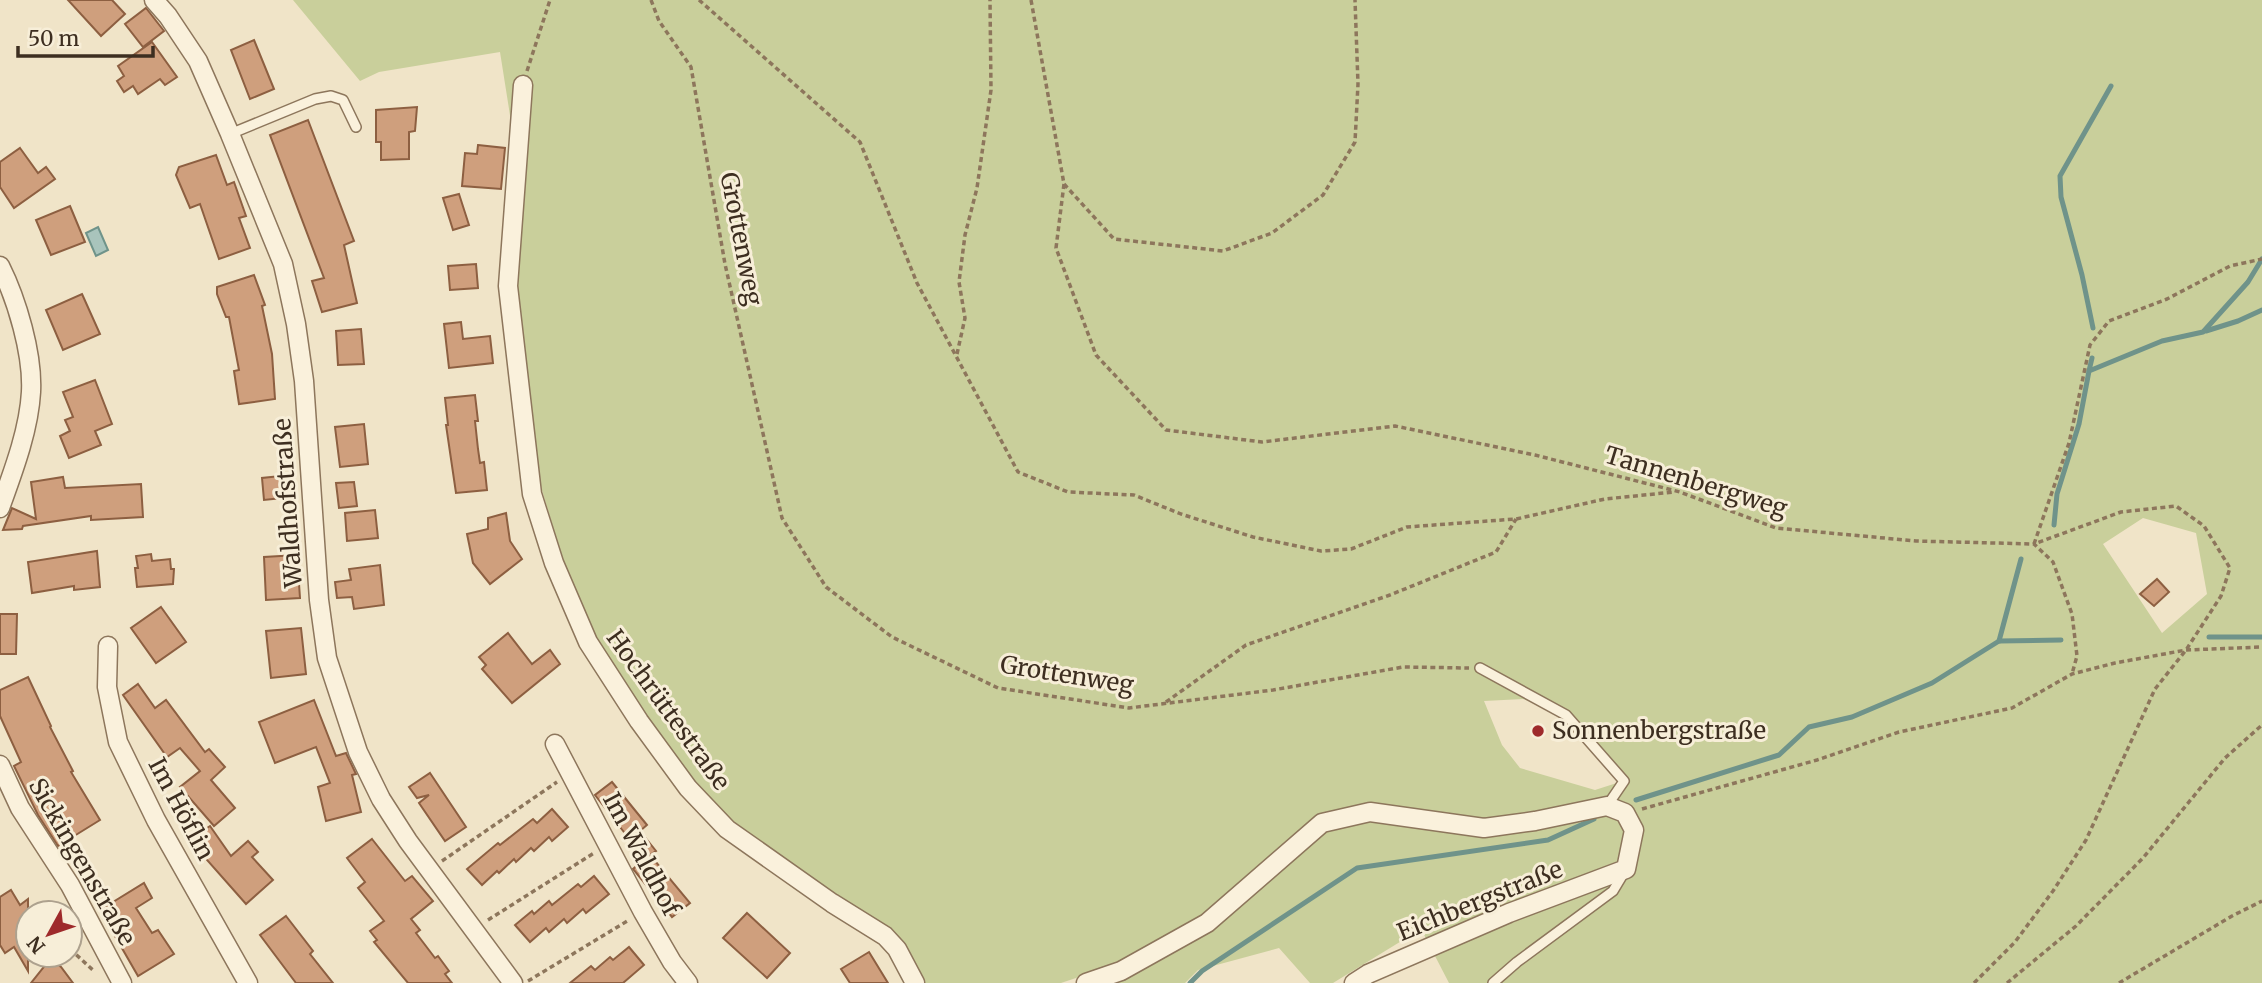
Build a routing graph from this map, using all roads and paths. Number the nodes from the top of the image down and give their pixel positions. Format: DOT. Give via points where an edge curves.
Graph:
graph roads {
  1 [pos="154,0"];
  2 [pos="550,0"];
  3 [pos="651,0"];
  4 [pos="699,0"];
  5 [pos="990,0"];
  6 [pos="1031,0"];
  7 [pos="1355,0"];
  8 [pos="523,85"];
  9 [pos="356,127"];
  10 [pos="230,135"];
  11 [pos="1063,184"];
  12 [pos="2262,259"];
  13 [pos="0,266"];
  14 [pos="957,355"];
  15 [pos="1680,492"];
  16 [pos="0,508"];
  17 [pos="1516,519"];
  18 [pos="2034,544"];
  19 [pos="108,646"];
  20 [pos="2262,647"];
  21 [pos="2186,650"];
  22 [pos="1480,668"];
  23 [pos="2072,674"];
  24 [pos="1163,704"];
  25 [pos="2262,724"];
  26 [pos="555,744"];
  27 [pos="0,765"];
  28 [pos="570,773"];
  29 [pos="1607,806"];
  30 [pos="1625,813"];
  31 [pos="608,844"];
  32 [pos="429,870"];
  33 [pos="1626,870"];
  34 [pos="2262,901"];
  35 [pos="643,912"];
  36 [pos="473,929"];
  37 [pos="84,962"];
  38 [pos="96,973"];
  39 [pos="122,983"];
  40 [pos="248,983"];
  41 [pos="513,983"];
  42 [pos="524,983"];
  43 [pos="688,983"];
  44 [pos="915,983"];
  45 [pos="1086,983"];
  46 [pos="1354,983"];
  47 [pos="1493,983"];
  48 [pos="1974,983"];
  49 [pos="2007,983"];
  50 [pos="2119,983"];
  1 -- 10 [label="street, Waldhofstraße" via="198,61"];
  2 -- 8 [label="path"];
  3 -- 24 [label="path, Grottenweg" via="659,21 691,67 724,264 782,518 826,587 892,637 998,688 1129,708"];
  4 -- 14 [label="path" via="860,142 917,283"];
  5 -- 14 [label="path" via="991,90 965,235 959,282 965,318"];
  6 -- 11 [label="path, Tannenbergweg"];
  7 -- 11 [label="path" via="1355,142 1323,195 1272,233 1223,251 1114,239"];
  8 -- 44 [label="street, Hochrüttestraße" via="508,286 532,494 554,563 588,642 688,788 727,830 885,936"];
  9 -- 10 [label="lane" via="343,100 331,96"];
  10 -- 32 [label="street, Waldhofstraße" via="283,264 296,324 327,658 358,752 381,799"];
  11 -- 15 [label="path, Tannenbergweg" via="1056,248 1096,355 1166,430 1262,442 1395,426"];
  12 -- 18 [label="path" via="2230,266 2168,299 2109,321 2090,345 2069,443"];
  13 -- 16 [label="street" via="25,335 31,392 20,455"];
  14 -- 17 [label="path" via="1018,471 1068,492 1134,495 1253,537 1321,551 1351,550 1407,527"];
  15 -- 17 [label="path" via="1605,499"];
  15 -- 18 [label="path, Tannenbergweg" via="1776,528 1916,541"];
  17 -- 24 [label="path" via="1496,552 1245,645"];
  18 -- 21 [label="path" via="2121,512 2175,506 2204,526 2230,568 2221,596"];
  18 -- 23 [label="path" via="2053,562 2072,614 2077,656"];
  19 -- 40 [label="street, Im Höflin" via="107,687 118,742 156,820"];
  20 -- 21 [label="path"];
  21 -- 23 [label="path"];
  21 -- 48 [label="path" via="2154,689 2086,840 2015,942"];
  22 -- 24 [label="path, Grottenweg" via="1403,667"];
  22 -- 29 [label="lane" via="1566,715 1623,781"];
  23 -- 30 [label="path" via="2012,708 1899,732 1817,760"];
  25 -- 49 [label="path" via="2225,758 2143,858 2076,926"];
  26 -- 28 [label="street, Im Waldhof"];
  27 -- 39 [label="street, Sickingenstraße" via="20,808 70,886"];
  28 -- 31 [label="street, Im Waldhof"];
  28 -- 32 [label="path"];
  29 -- 30 [label="street"];
  29 -- 45 [label="street" via="1484,828 1370,812 1322,824 1207,923 1121,971"];
  30 -- 33 [label="street" via="1634,830"];
  31 -- 35 [label="street, Im Waldhof"];
  31 -- 36 [label="path"];
  32 -- 36 [label="street, Waldhofstraße"];
  33 -- 46 [label="street, Eichbergstraße" via="1509,912"];
  33 -- 47 [label="lane" via="1613,891"];
  34 -- 50 [label="path"];
  35 -- 42 [label="path"];
  35 -- 43 [label="street, Im Waldhof"];
  36 -- 41 [label="street, Waldhofstraße"];
  37 -- 38 [label="path"];
}
